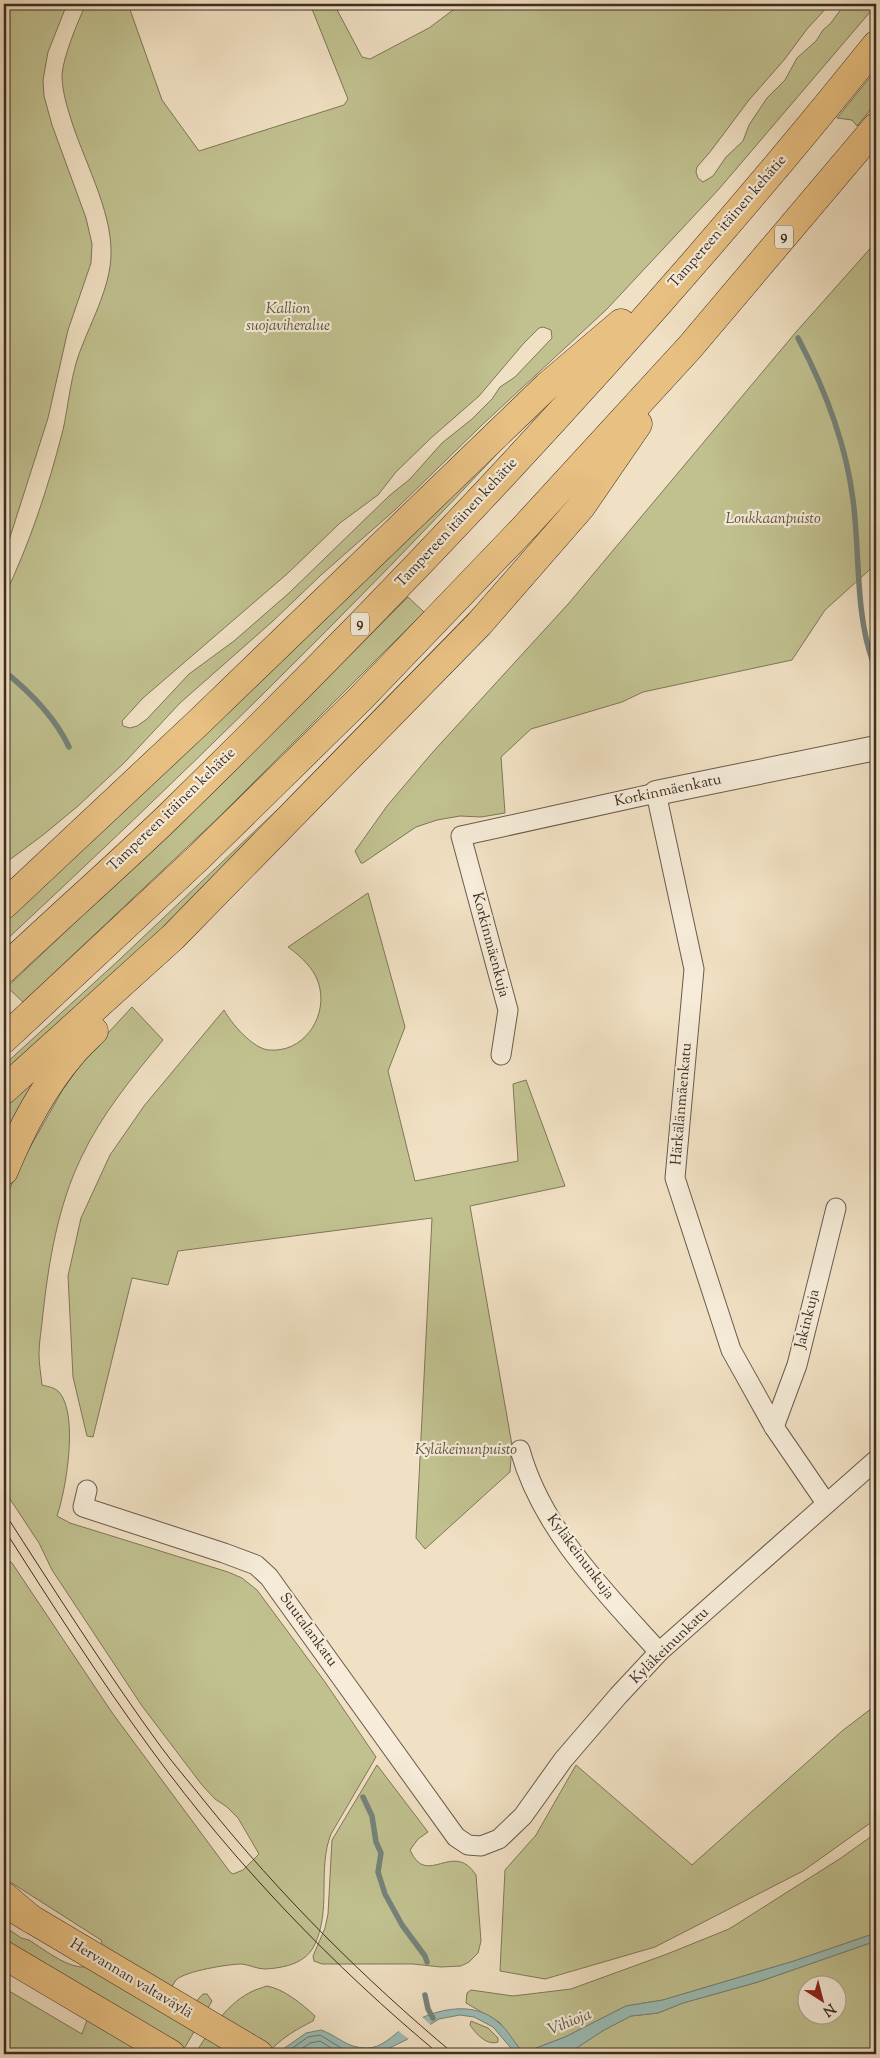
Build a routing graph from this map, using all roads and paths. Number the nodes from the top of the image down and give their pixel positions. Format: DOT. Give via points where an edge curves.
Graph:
graph roads {
  1 [pos="876,45"];
  2 [pos="876,127"];
  3 [pos="696,259"];
  4 [pos="690,346"];
  5 [pos="876,748"];
  6 [pos="656,793"];
  7 [pos="103,813"];
  8 [pos="461,836"];
  9 [pos="4,879"];
  10 [pos="4,905"];
  11 [pos="173,937"];
  12 [pos="4,969"];
  13 [pos="4,1038"];
  14 [pos="501,1055"];
  15 [pos="4,1090"];
  16 [pos="4,1172"];
  17 [pos="836,1208"];
  18 [pos="774,1427"];
  19 [pos="520,1450"];
  20 [pos="876,1460"];
  21 [pos="87,1490"];
  22 [pos="826,1503"];
  23 [pos="659,1652"];
  24 [pos="482,1846"];
  25 [pos="4,1896"];
  26 [pos="4,1902"];
  27 [pos="31,1919"];
  28 [pos="4,1955"];
  29 [pos="171,2054"];
  30 [pos="259,2054"];
  1 -- 3 [label="highway, Tampereen itäinen kehätie / 9"];
  2 -- 4 [label="highway, 9"];
  3 -- 7 [label="highway" via="547,386"];
  3 -- 12 [label="highway, Tampereen itäinen kehätie / 9" via="478,502 325,660 165,819"];
  4 -- 11 [label="highway" via="582,507 485,617"];
  4 -- 13 [label="highway, 9" via="524,528 361,698 198,858"];
  5 -- 6 [label="street, Korkinmäenkatu"];
  6 -- 8 [label="street, Korkinmäenkatu"];
  6 -- 18 [label="street, Härkälänmäenkatu" via="694,969 675,1178 731,1350"];
  7 -- 9 [label="highway"];
  7 -- 10 [label="highway"];
  8 -- 14 [label="street, Korkinmäenkuja" via="508,1010"];
  11 -- 15 [label="highway"];
  11 -- 16 [label="highway" via="113,1011 69,1056 26,1126"];
  17 -- 18 [label="street, Jakinkuja" via="797,1365"];
  18 -- 22 [label="street, Härkälänmäenkatu"];
  19 -- 23 [label="street, Kyläkeinunkuja" via="526,1473 548,1517 599,1586"];
  20 -- 22 [label="street, Kyläkeinunkatu"];
  21 -- 24 [label="street, Suutalankatu" via="83,1507 256,1565 274,1584 456,1837 468,1845"];
  22 -- 23 [label="street, Kyläkeinunkatu"];
  23 -- 24 [label="street, Kyläkeinunkatu" via="563,1760 523,1816 499,1839"];
  25 -- 27 [label="highway"];
  26 -- 27 [label="highway, Hervannan valtaväylä"];
  27 -- 30 [label="highway, Hervannan valtaväylä"];
  28 -- 29 [label="highway"];
}
